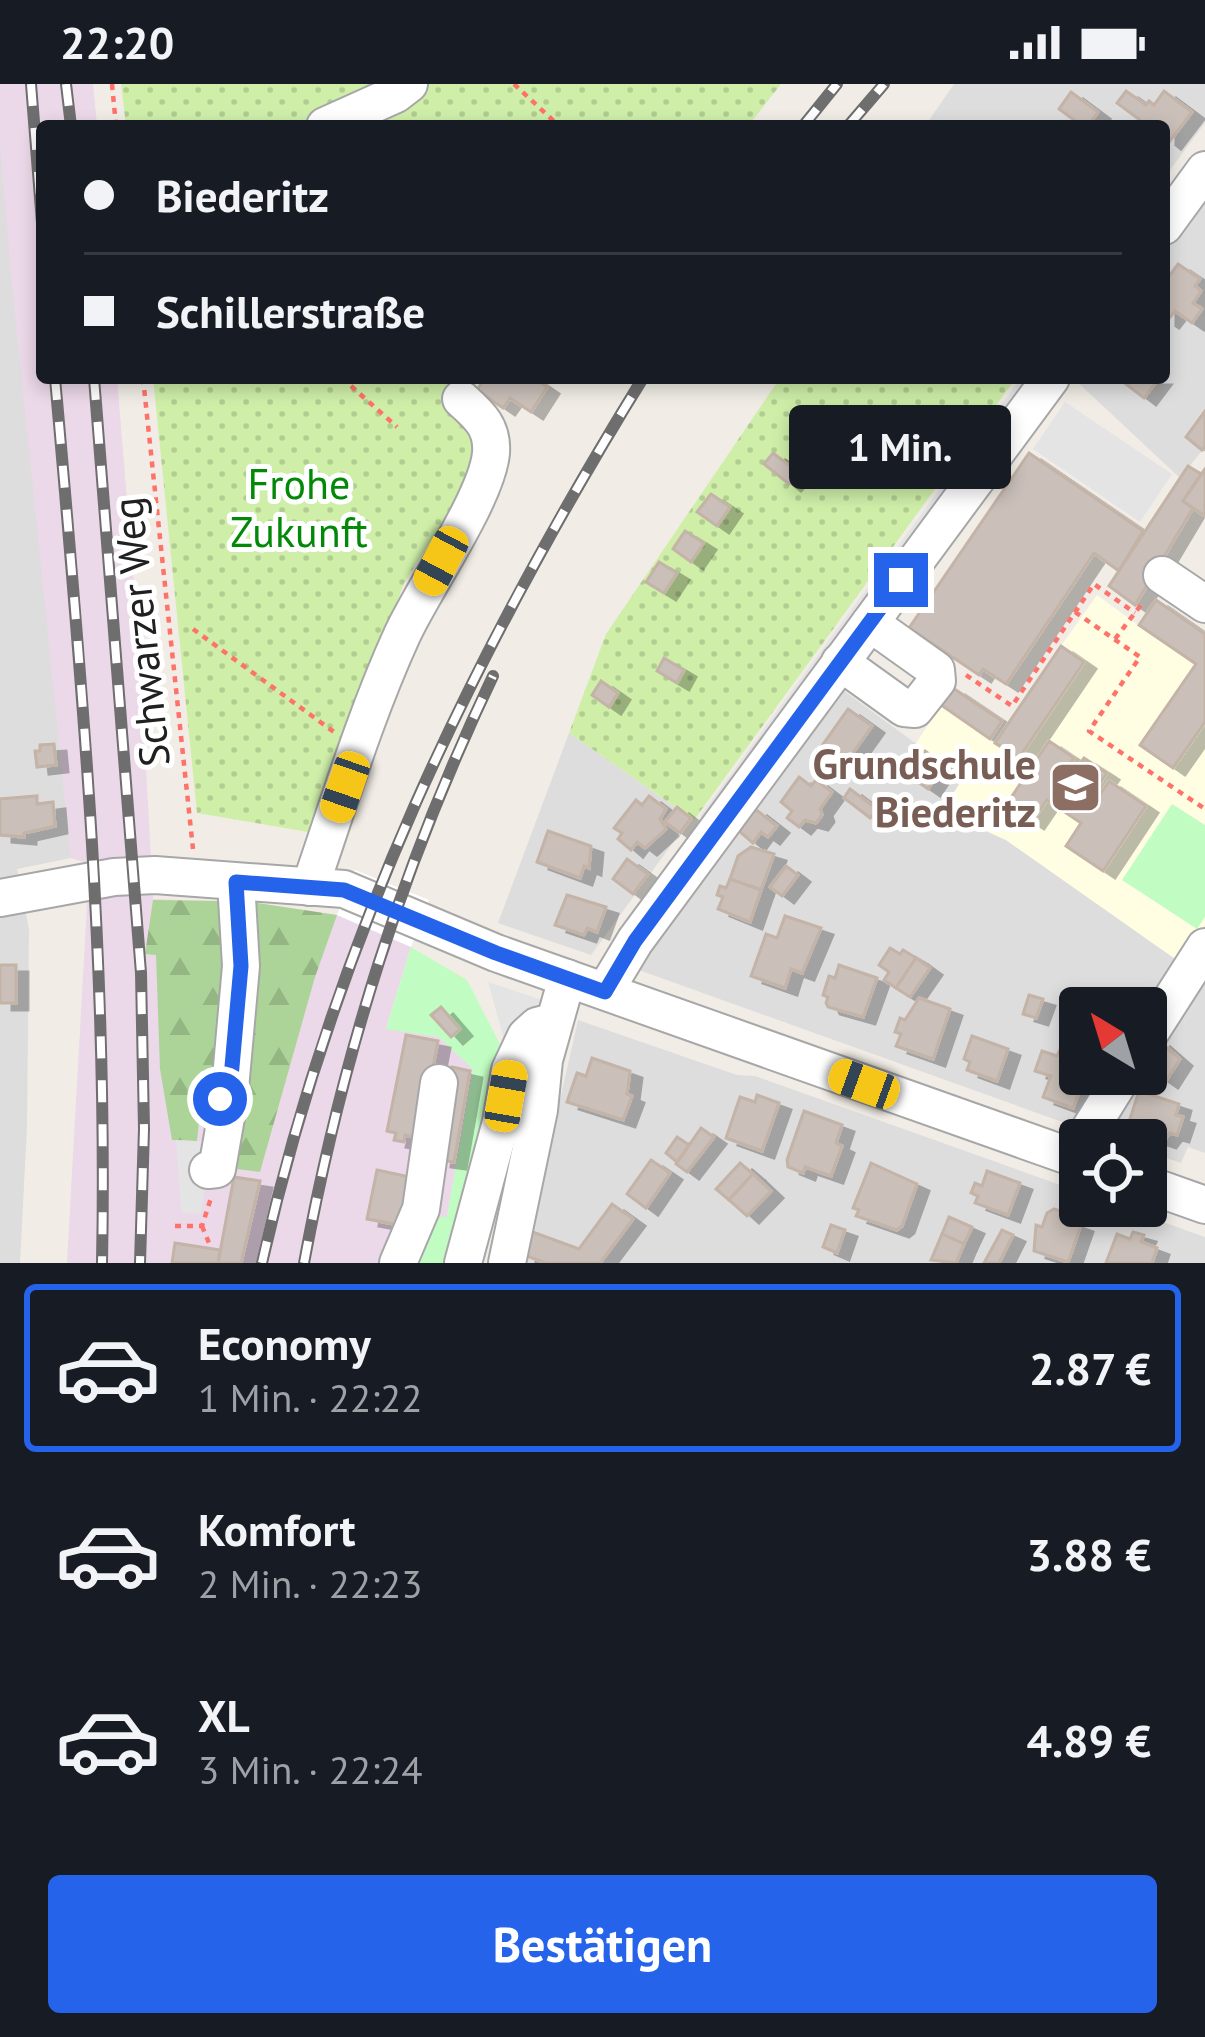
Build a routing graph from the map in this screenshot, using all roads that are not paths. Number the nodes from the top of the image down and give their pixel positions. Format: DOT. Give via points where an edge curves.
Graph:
graph roads {
  1 [pos="409,84"];
  2 [pos="337,120"];
  3 [pos="1205,170"];
  4 [pos="1170,218"];
  5 [pos="1047,384"];
  6 [pos="461,399"];
  7 [pos="1162,574"];
  8 [pos="1205,604"];
  9 [pos="869,623"];
  10 [pos="840,662"];
  11 [pos="236,882"];
  12 [pos="310,887"];
  13 [pos="0,898"];
  14 [pos="1205,946"];
  15 [pos="567,978"];
  16 [pos="605,992"];
  17 [pos="1167,1006"];
  18 [pos="553,1022"];
  19 [pos="439,1083"];
  20 [pos="1059,1145"];
  21 [pos="213,1170"];
  22 [pos="1167,1191"];
  23 [pos="1205,1205"];
  24 [pos="398,1263"];
  25 [pos="463,1263"];
  26 [pos="507,1263"];
  1 -- 2 [label="street"];
  3 -- 4 [label="street"];
  5 -- 9 [label="street"];
  6 -- 12 [label="street" via="484,419 491,456 401,635"];
  7 -- 8 [label="street"];
  9 -- 10 [label="street"];
  9 -- 10 [label="street" via="936,670 922,703 904,708"];
  10 -- 16 [label="street"];
  11 -- 12 [label="street"];
  11 -- 13 [label="street" via="114,877"];
  11 -- 21 [label="street" via="241,966"];
  12 -- 15 [label="street" via="344,890"];
  14 -- 17 [label="street"];
  15 -- 16 [label="street"];
  15 -- 18 [label="street"];
  16 -- 20 [label="street"];
  18 -- 25 [label="street" via="526,1036 510,1070"];
  18 -- 26 [label="street"];
  19 -- 24 [label="street" via="421,1209"];
  22 -- 23 [label="street"];
}
